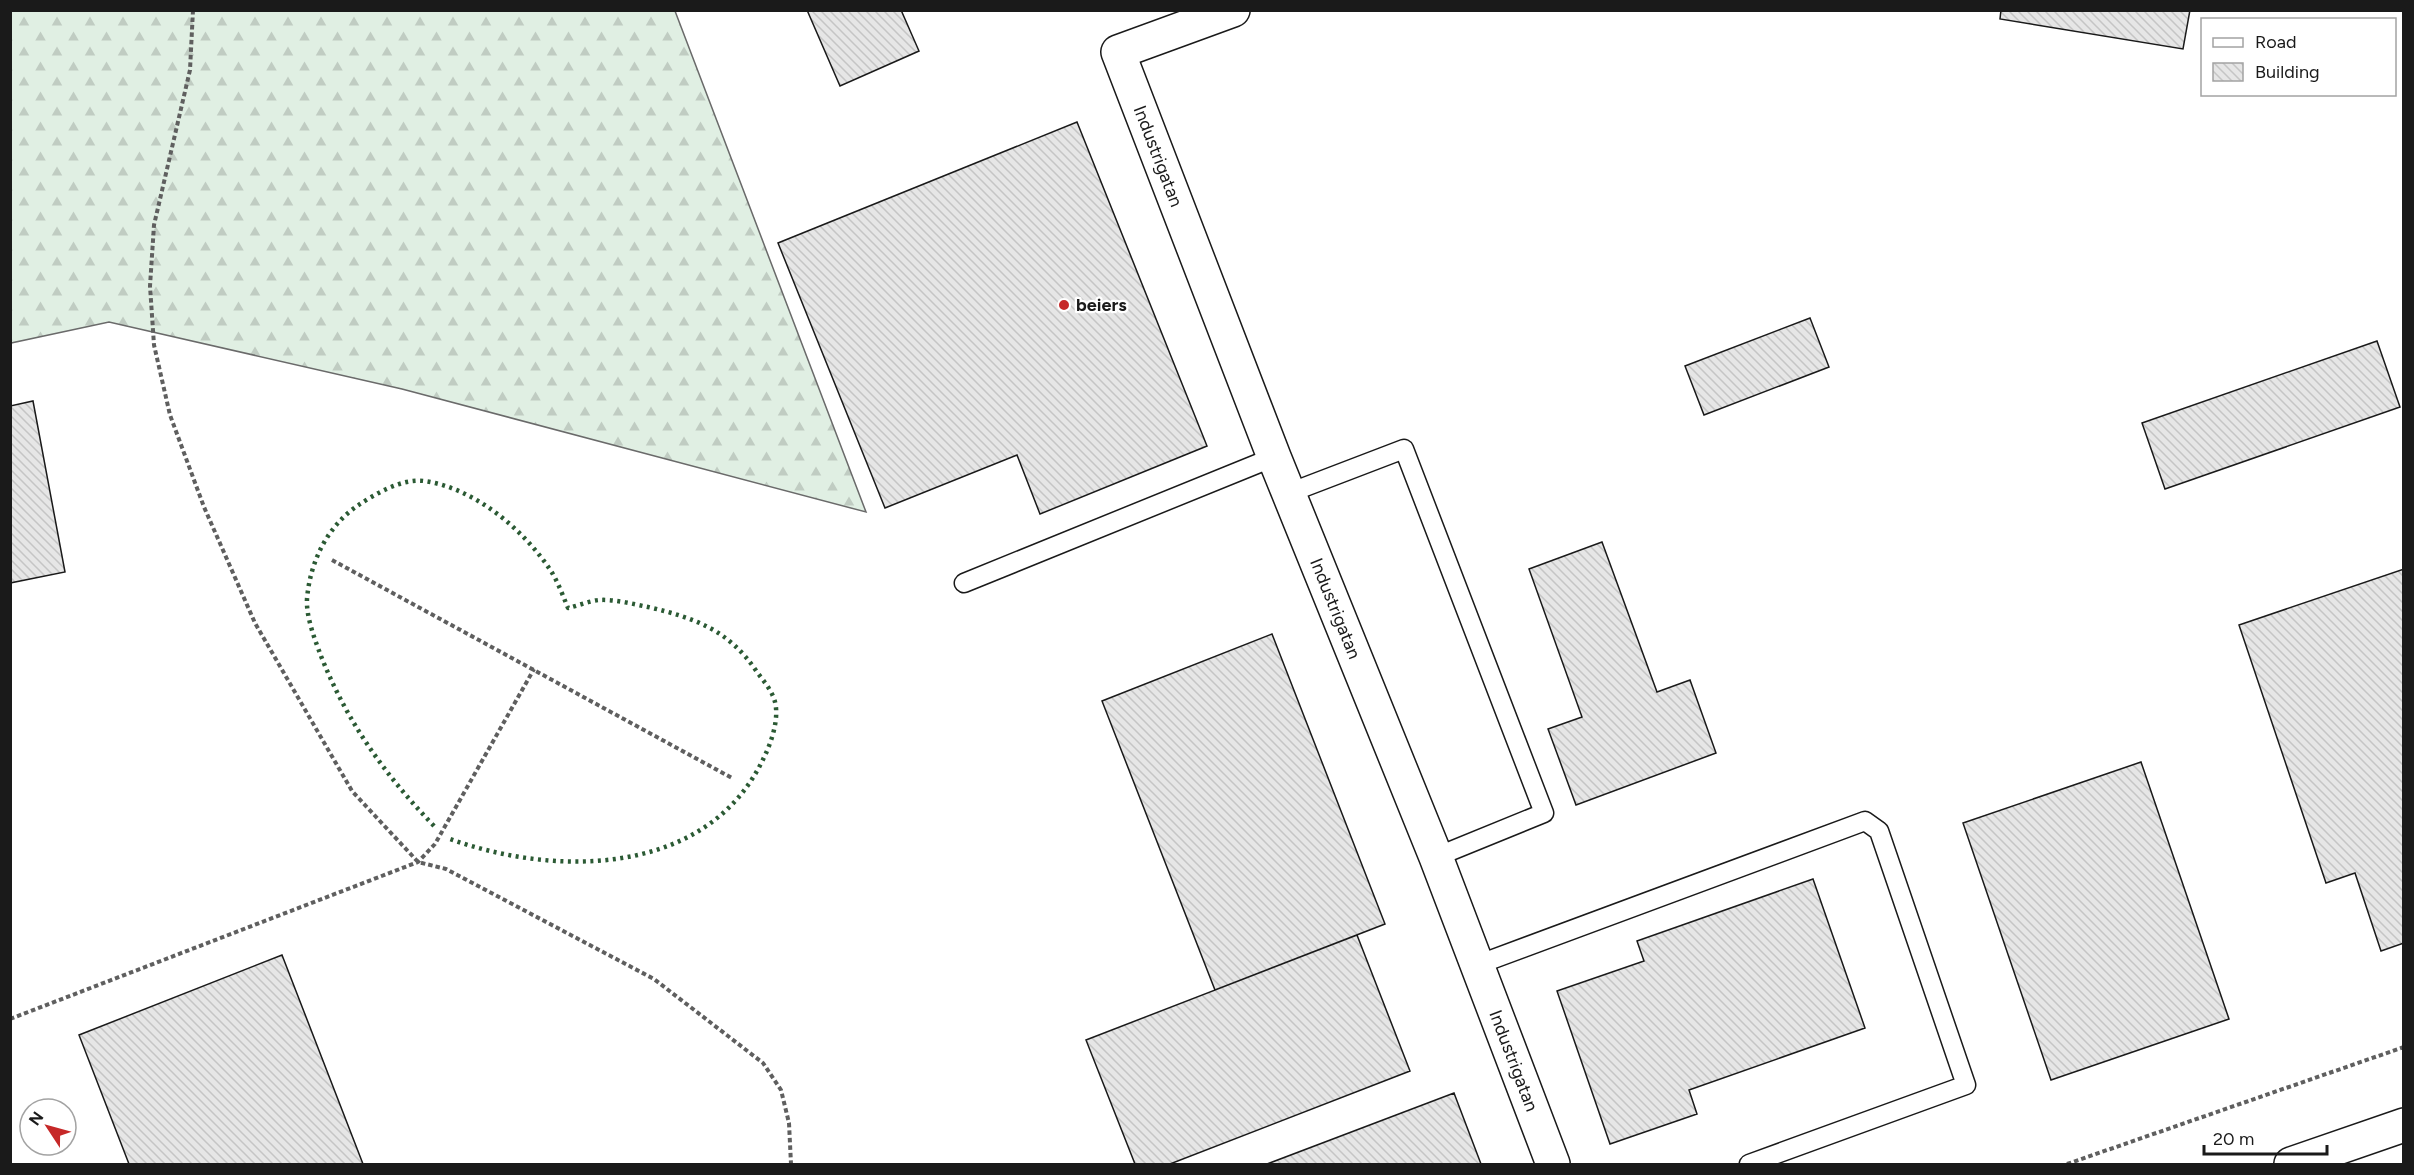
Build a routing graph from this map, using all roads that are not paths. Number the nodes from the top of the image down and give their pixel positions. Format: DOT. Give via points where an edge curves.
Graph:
graph roads {
  1 [pos="1233,10"];
  2 [pos="1274,457"];
  3 [pos="1289,493"];
  4 [pos="964,583"];
  5 [pos="1436,857"];
  6 [pos="1477,965"];
  7 [pos="2403,1125"];
  8 [pos="1553,1164"];
  9 [pos="1749,1164"];
  10 [pos="2291,1164"];
  1 -- 2 [label="street, Industrigatan" via="1118,52"];
  2 -- 3 [label="street, Industrigatan"];
  2 -- 4 [label="lane"];
  3 -- 5 [label="street, Industrigatan"];
  3 -- 5 [label="lane" via="1404,449 1544,813"];
  5 -- 6 [label="street, Industrigatan"];
  6 -- 8 [label="street, Industrigatan"];
  6 -- 9 [label="lane" via="1865,821 1879,831 1966,1085"];
  7 -- 10 [label="street"];
}
